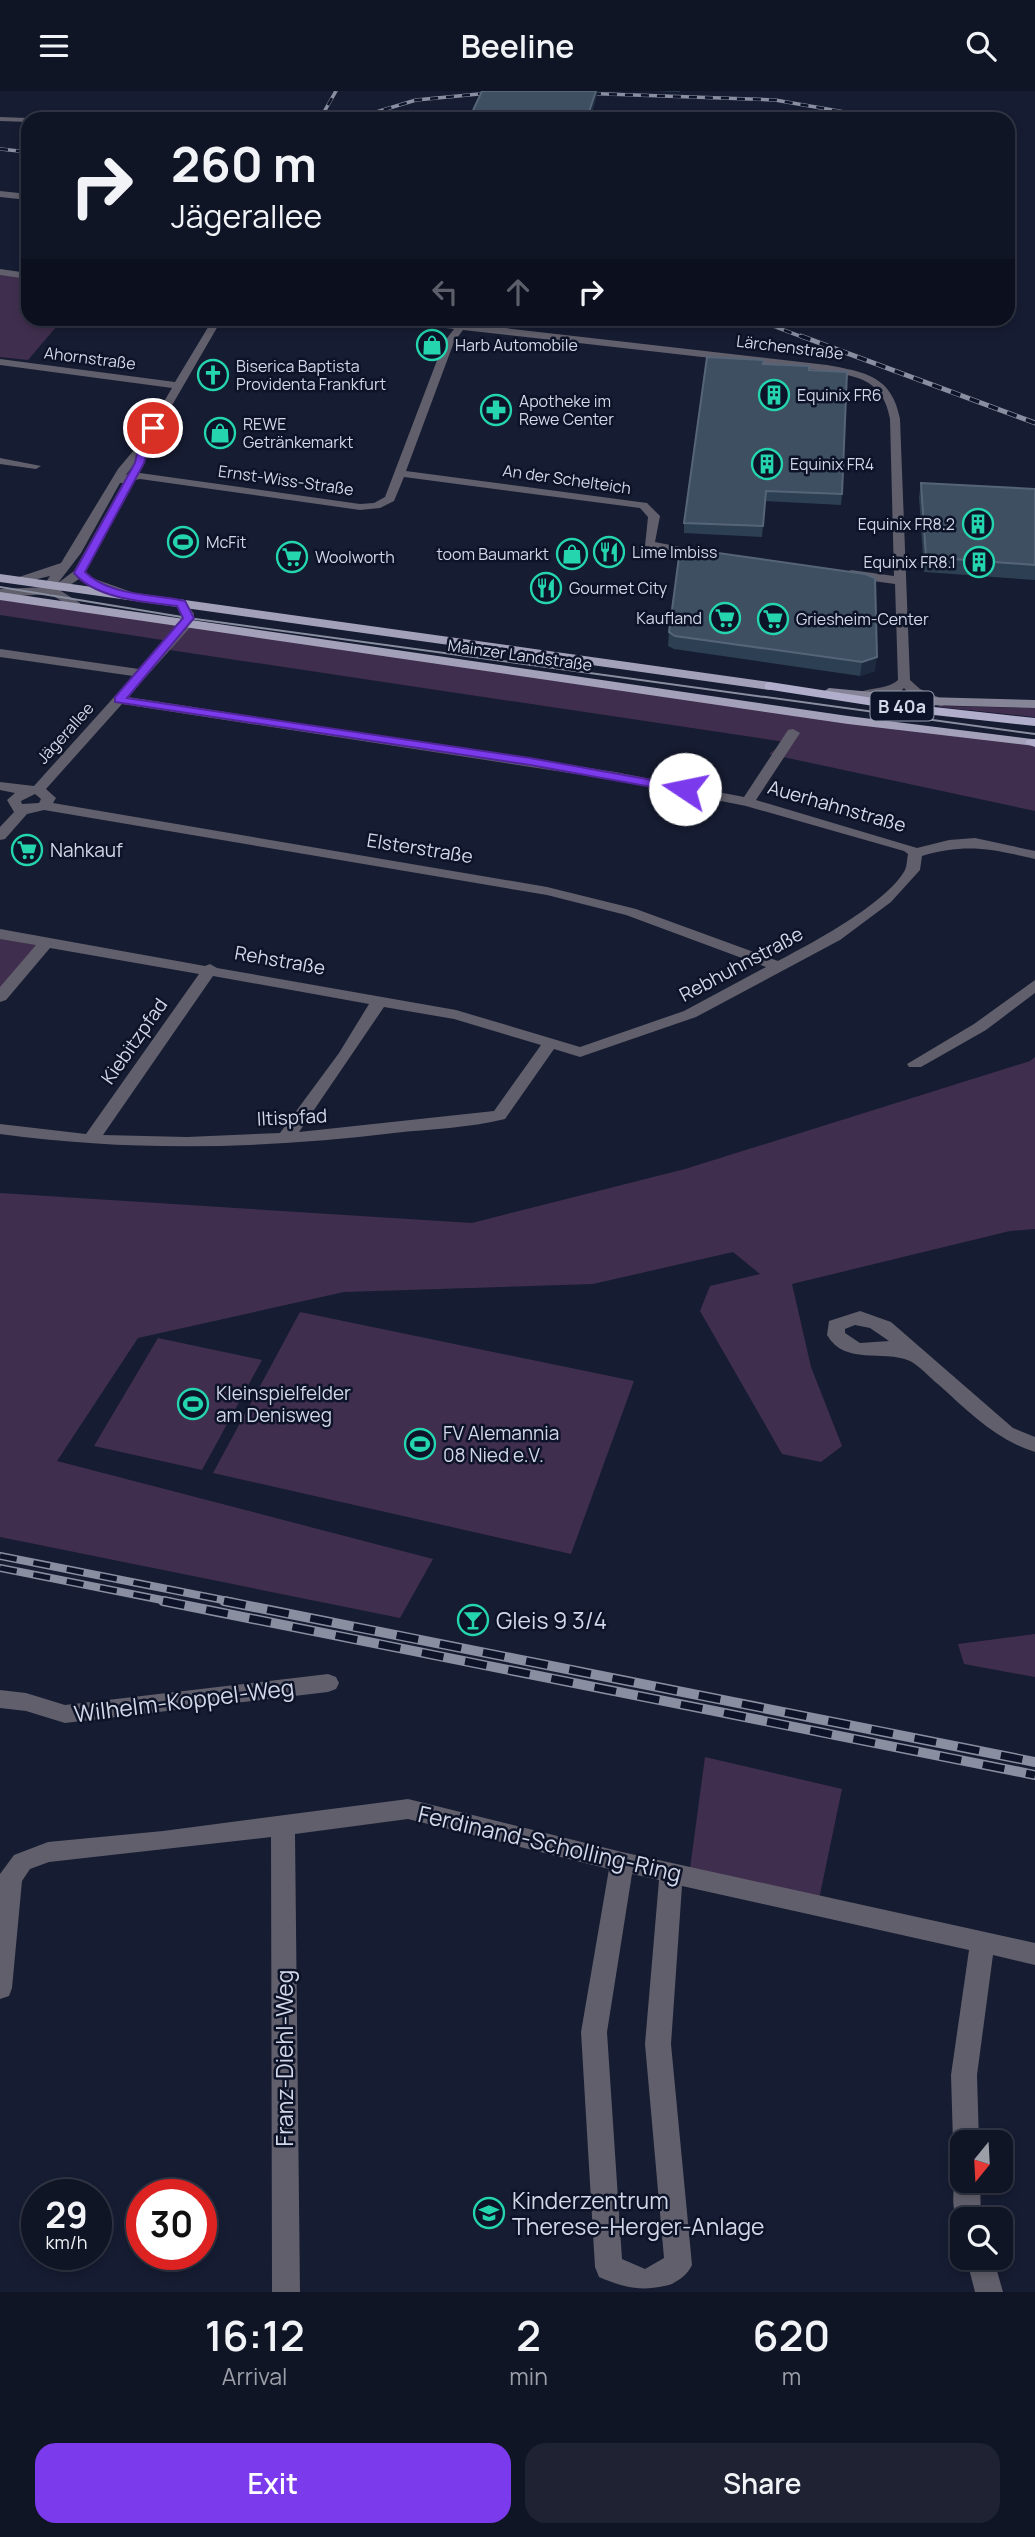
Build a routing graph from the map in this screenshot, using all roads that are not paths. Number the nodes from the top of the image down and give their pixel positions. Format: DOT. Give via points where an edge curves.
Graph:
graph roads {
  1 [pos="0,119"];
  2 [pos="21,120"];
  3 [pos="0,194"];
  4 [pos="21,196"];
  5 [pos="0,272"];
  6 [pos="21,275"];
  7 [pos="213,326"];
  8 [pos="461,326"];
  9 [pos="0,362"];
  10 [pos="176,385"];
  11 [pos="144,445"];
  12 [pos="0,461"];
  13 [pos="36,466"];
  14 [pos="399,473"];
  15 [pos="133,475"];
  16 [pos="150,478"];
  17 [pos="122,484"];
  18 [pos="729,558"];
  19 [pos="67,564"];
  20 [pos="835,572"];
  21 [pos="79,573"];
  22 [pos="0,578"];
  23 [pos="16,580"];
  24 [pos="901,581"];
  25 [pos="56,587"];
  26 [pos="0,595"];
  27 [pos="136,598"];
  28 [pos="181,604"];
  29 [pos="76,606"];
  30 [pos="187,624"];
  31 [pos="0,653"];
  32 [pos="139,673"];
  33 [pos="904,681"];
  34 [pos="770,686"];
  35 [pos="846,694"];
  36 [pos="119,700"];
  37 [pos="942,702"];
  38 [pos="1035,704"];
  39 [pos="1035,722"];
  40 [pos="793,733"];
  41 [pos="1034,743"];
  42 [pos="0,786"];
  43 [pos="32,790"];
  44 [pos="748,802"];
  45 [pos="44,806"];
  46 [pos="22,811"];
  47 [pos="0,836"];
  48 [pos="915,853"];
  49 [pos="1035,855"];
  50 [pos="0,934"];
  51 [pos="47,942"];
  52 [pos="779,967"];
  53 [pos="210,969"];
  54 [pos="1035,985"];
  55 [pos="0,997"];
  56 [pos="380,1000"];
  57 [pos="550,1044"];
  58 [pos="915,1065"];
  59 [pos="0,1129"];
  60 [pos="92,1138"];
  61 [pos="285,1139"];
  62 [pos="914,1356"];
  63 [pos="1035,1445"];
  64 [pos="328,1683"];
  65 [pos="0,1699"];
  66 [pos="283,1824"];
  67 [pos="622,1862"];
  68 [pos="671,1872"];
  69 [pos="982,1943"];
  70 [pos="1035,1954"];
  71 [pos="0,1988"];
  72 [pos="966,2130"];
  73 [pos="983,2270"];
  74 [pos="286,2292"];
  75 [pos="989,2292"];
  1 -- 2 [label="street"];
  3 -- 4 [label="street"];
  5 -- 6 [label="street"];
  7 -- 10 [label="street"];
  8 -- 14 [label="street, Ernst-Wiss-Straße" via="449,342"];
  8 -- 24 [label="street, Lärchenstraße" via="827,368 881,387 893,399"];
  9 -- 10 [label="street, Ahornstraße"];
  10 -- 11 [label="street"];
  11 -- 15 [label="street"];
  11 -- 17 [label="street"];
  12 -- 13 [label="street"];
  14 -- 16 [label="street, Ernst-Wiss-Straße" via="390,499 369,507"];
  14 -- 18 [label="street, An der Schelteich" via="643,505 654,516 649,544"];
  15 -- 16 [label="street, Ernst-Wiss-Straße"];
  15 -- 17 [label="street"];
  16 -- 17 [label="street"];
  17 -- 19 [label="street"];
  17 -- 21 [label="street"];
  19 -- 23 [label="street" via="41,576"];
  19 -- 25 [label="street"];
  20 -- 24 [label="street"];
  21 -- 25 [label="street"];
  21 -- 27 [label="street" via="88,581"];
  22 -- 23 [label="main road, Mainzer Landstraße"];
  23 -- 25 [label="main road, Mainzer Landstraße"];
  24 -- 33 [label="street, Lärchenstraße"];
  25 -- 26 [label="street"];
  25 -- 27 [label="main road, Mainzer Landstraße"];
  25 -- 29 [label="street"];
  26 -- 29 [label="main road, Mainzer Landstraße"];
  27 -- 28 [label="main road, Mainzer Landstraße"];
  28 -- 30 [label="street" via="188,614"];
  28 -- 34 [label="main road, Mainzer Landstraße"];
  29 -- 30 [label="main road, Mainzer Landstraße"];
  30 -- 32 [label="street, Jägerallee"];
  30 -- 41 [label="main road, Mainzer Landstraße"];
  31 -- 32 [label="street"];
  32 -- 36 [label="street, Jägerallee"];
  33 -- 35 [label="street" via="894,691"];
  33 -- 37 [label="street" via="915,692"];
  34 -- 35 [label="main road, Mainzer Landstraße"];
  34 -- 39 [label="highway, B 40a"];
  35 -- 37 [label="main road, Mainzer Landstraße"];
  36 -- 43 [label="street, Jägerallee"];
  36 -- 44 [label="street, Auerhahnstraße" via="530,761"];
  37 -- 38 [label="main road, Mainzer Landstraße"];
  40 -- 44 [label="street, Auerhahnstraße"];
  42 -- 43 [label="street"];
  43 -- 45 [label="street, Jägerallee" via="49,798"];
  43 -- 46 [label="street, Jägerallee" via="14,800"];
  44 -- 48 [label="street, Auerhahnstraße"];
  45 -- 46 [label="street"];
  45 -- 52 [label="street, Elsterstraße" via="547,891 631,912"];
  46 -- 47 [label="street, Jägerallee"];
  48 -- 49 [label="street, Auerhahnstraße" via="948,843 982,841"];
  48 -- 52 [label="street, Rebhuhnstraße" via="913,870 886,899 835,937"];
  50 -- 51 [label="street, Rehstraße"];
  51 -- 53 [label="street, Rehstraße"];
  51 -- 55 [label="street"];
  52 -- 57 [label="street, Rebhuhnstraße" via="690,1014 592,1050"];
  53 -- 56 [label="street, Rehstraße"];
  53 -- 60 [label="street, Kiebitzpfad"];
  54 -- 58 [label="street" via="980,1027"];
  56 -- 57 [label="street, Rehstraße" via="456,1015"];
  56 -- 61 [label="street"];
  57 -- 61 [label="street, Iltispfad" via="499,1115"];
  59 -- 60 [label="street, Iltispfad"];
  60 -- 61 [label="street, Iltispfad"];
  62 -- 63 [label="street" via="1006,1433"];
  64 -- 65 [label="street, Wilhelm-Koppel-Weg" via="65,1714"];
  66 -- 67 [label="street, Ferdinand-Scholling-Ring" via="408,1808"];
  66 -- 71 [label="street, Ferdinand-Scholling-Ring" via="48,1853 22,1862 10,1878"];
  66 -- 74 [label="street, Franz-Diehl-Weg"];
  67 -- 68 [label="street, Ferdinand-Scholling-Ring"];
  67 -- 68 [label="street" via="594,2032 609,2267 646,2284 678,2265 658,2044"];
  68 -- 69 [label="street, Ferdinand-Scholling-Ring"];
  69 -- 70 [label="street, Ferdinand-Scholling-Ring"];
  69 -- 72 [label="street" via="964,2075"];
  73 -- 75 [label="street"];
}
